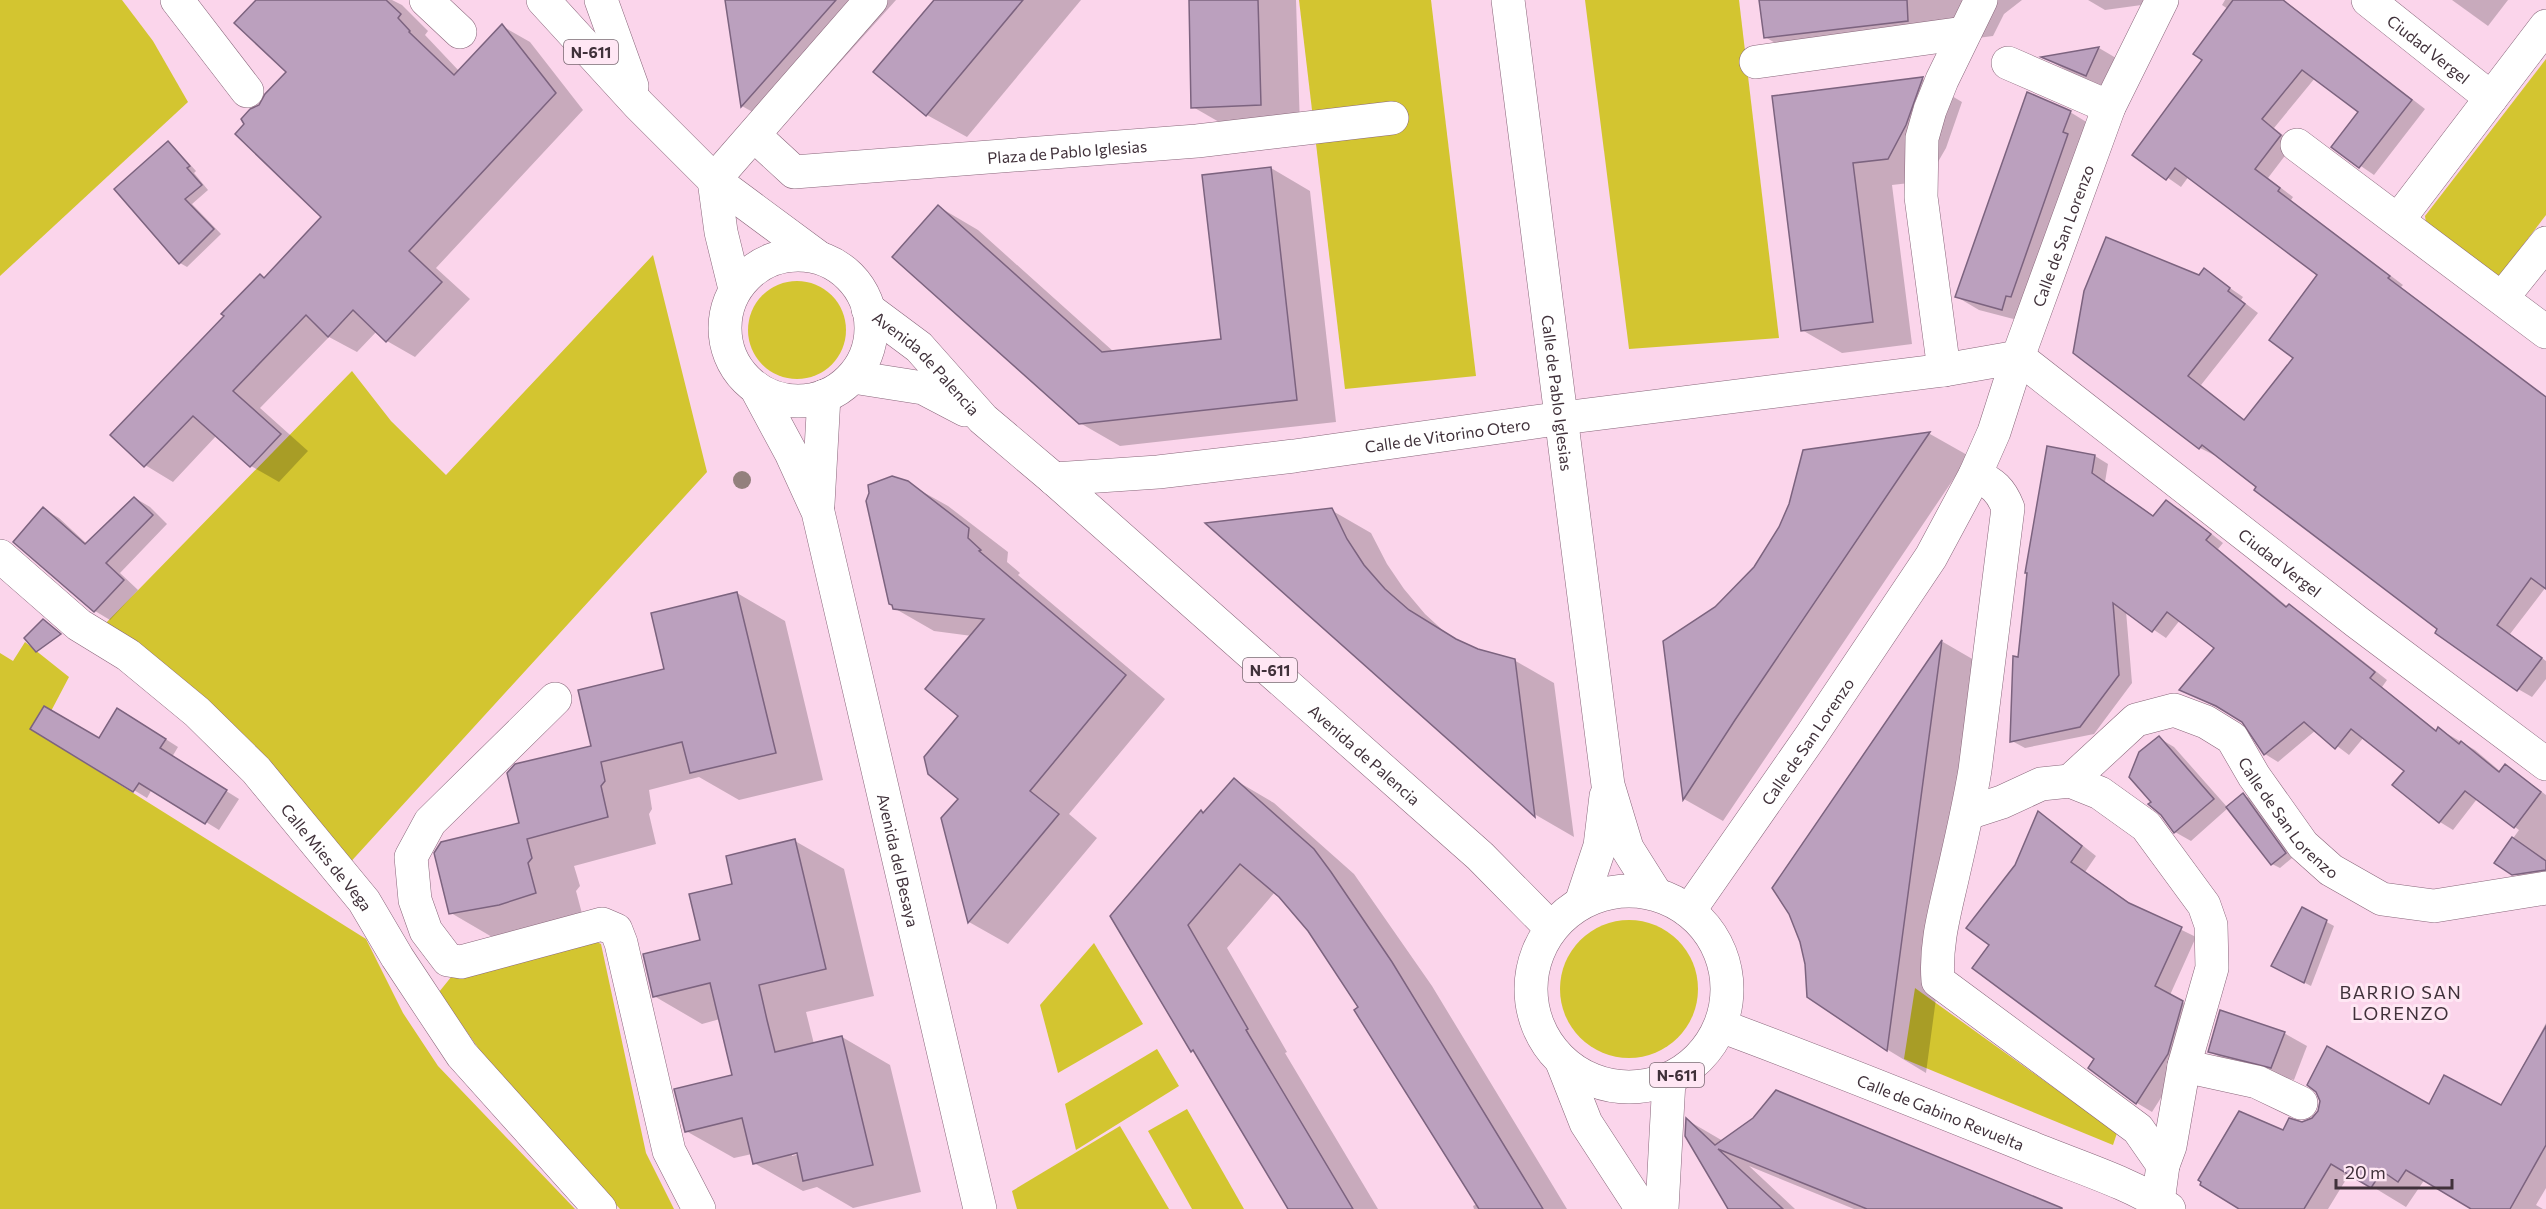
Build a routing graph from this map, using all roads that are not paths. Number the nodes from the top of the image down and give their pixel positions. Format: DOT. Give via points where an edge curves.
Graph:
graph roads {
  1 [pos="177,0"];
  2 [pos="426,0"];
  3 [pos="543,0"];
  4 [pos="601,0"];
  5 [pos="871,0"];
  6 [pos="1508,0"];
  7 [pos="1981,0"];
  8 [pos="2162,0"];
  9 [pos="2368,0"];
  10 [pos="2546,26"];
  11 [pos="460,32"];
  12 [pos="1964,33"];
  13 [pos="1756,62"];
  14 [pos="2008,63"];
  15 [pos="247,91"];
  16 [pos="2491,98"];
  17 [pos="639,105"];
  18 [pos="2109,107"];
  19 [pos="1392,118"];
  20 [pos="755,136"];
  21 [pos="2297,146"];
  22 [pos="714,180"];
  23 [pos="2398,220"];
  24 [pos="2546,243"];
  25 [pos="818,257"];
  26 [pos="735,289"];
  27 [pos="2502,298"];
  28 [pos="868,309"];
  29 [pos="2546,332"];
  30 [pos="2018,357"];
  31 [pos="1944,370"];
  32 [pos="853,377"];
  33 [pos="756,388"];
  34 [pos="824,396"];
  35 [pos="1563,417"];
  36 [pos="983,419"];
  37 [pos="1975,475"];
  38 [pos="1054,479"];
  39 [pos="818,512"];
  40 [pos="0,556"];
  41 [pos="555,699"];
  42 [pos="2546,765"];
  43 [pos="2070,781"];
  44 [pos="1608,785"];
  45 [pos="1968,813"];
  46 [pos="2546,888"];
  47 [pos="1656,894"];
  48 [pos="1581,903"];
  49 [pos="1689,910"];
  50 [pos="1551,928"];
  51 [pos="448,960"];
  52 [pos="419,990"];
  53 [pos="1721,1026"];
  54 [pos="1562,1062"];
  55 [pos="2184,1066"];
  56 [pos="1669,1080"];
  57 [pos="2301,1103"];
  58 [pos="2163,1165"];
  59 [pos="2161,1207"];
  60 [pos="600,1209"];
  61 [pos="699,1209"];
  62 [pos="980,1209"];
  63 [pos="1642,1209"];
  64 [pos="1662,1209"];
  1 -- 15 [label="main road"];
  2 -- 11 [label="main road"];
  3 -- 17 [label="main road, N-611"];
  4 -- 17 [label="main road, N-611"];
  5 -- 20 [label="main road"];
  6 -- 35 [label="main road, Calle de Pablo Iglesias"];
  7 -- 12 [label="main road"];
  8 -- 18 [label="main road, Calle de San Lorenzo"];
  9 -- 16 [label="main road, Ciudad Vergel"];
  10 -- 16 [label="main road"];
  12 -- 13 [label="main road"];
  12 -- 31 [label="main road" via="1930,110 1922,138 1920,167 1928,263"];
  14 -- 18 [label="main road"];
  16 -- 23 [label="main road"];
  17 -- 22 [label="main road, N-611"];
  18 -- 30 [label="main road, Calle de San Lorenzo"];
  19 -- 20 [label="main road, Plaza de Pablo Iglesias" via="1197,141 794,172"];
  20 -- 22 [label="main road"];
  21 -- 23 [label="main road"];
  22 -- 25 [label="main road, N-611"];
  22 -- 26 [label="main road"];
  23 -- 27 [label="main road"];
  24 -- 27 [label="main road"];
  25 -- 26 [label="main road" via="780,257 747,274"];
  25 -- 28 [label="main road" via="850,276"];
  26 -- 33 [label="main road" via="727,306 726,343 737,368"];
  27 -- 29 [label="main road"];
  28 -- 32 [label="main road" via="869,346"];
  28 -- 36 [label="main road, Avenida de Palencia / N-611" via="919,347"];
  30 -- 31 [label="main road, Calle de Vitorino Otero"];
  30 -- 37 [label="main road, Calle de San Lorenzo" via="1994,432"];
  30 -- 42 [label="main road, Ciudad Vergel"];
  31 -- 35 [label="main road, Calle de Vitorino Otero"];
  32 -- 34 [label="main road"];
  32 -- 36 [label="main road, Avenida de Palencia / N-611" via="923,388"];
  33 -- 34 [label="main road" via="791,401"];
  33 -- 39 [label="main road, Avenida del Besaya"];
  34 -- 39 [label="main road, Avenida del Besaya"];
  35 -- 38 [label="main road, Calle de Vitorino Otero" via="1294,456"];
  35 -- 44 [label="main road, Calle de Pablo Iglesias"];
  36 -- 38 [label="main road, Avenida de Palencia / N-611"];
  37 -- 45 [label="main road" via="1991,482 2008,508"];
  37 -- 49 [label="main road, Calle de San Lorenzo" via="1931,557"];
  38 -- 50 [label="main road, Avenida de Palencia / N-611" via="1480,856"];
  39 -- 62 [label="main road, Avenida del Besaya"];
  40 -- 52 [label="main road, Calle Mies de Vega" via="79,625 128,655 189,705 256,770 364,901"];
  41 -- 51 [label="main road" via="430,822 411,857 415,900 426,931"];
  43 -- 45 [label="main road" via="2041,784"];
  43 -- 46 [label="main road, Calle de San Lorenzo" via="2136,720 2174,710 2206,722 2232,738 2303,845 2331,870 2382,899 2434,906"];
  43 -- 55 [label="main road" via="2100,793 2146,826 2204,904 2211,925 2212,968"];
  44 -- 47 [label="main road, Calle de Pablo Iglesias" via="1627,848"];
  44 -- 48 [label="main road, Calle de Pablo Iglesias" via="1599,846"];
  45 -- 58 [label="main road" via="1940,934 1938,981 2138,1129"];
  47 -- 48 [label="main road, N-611" via="1618,891"];
  47 -- 49 [label="main road, N-611"];
  48 -- 50 [label="main road, N-611"];
  49 -- 53 [label="main road, N-611" via="1716,943 1724,963 1726,1005"];
  50 -- 54 [label="main road, N-611" via="1540,946 1530,987 1538,1028"];
  51 -- 52 [label="main road"];
  51 -- 61 [label="main road" via="461,963 602,924 616,930 669,1151"];
  52 -- 60 [label="main road, Calle Mies de Vega" via="462,1055"];
  53 -- 56 [label="main road, N-611" via="1700,1058"];
  53 -- 59 [label="main road, Calle de Gabino Revuelta" via="1836,1069"];
  54 -- 56 [label="main road, N-611" via="1579,1075 1613,1087 1651,1086"];
  54 -- 63 [label="main road, N-611" via="1586,1123"];
  55 -- 57 [label="main road" via="2257,1082"];
  55 -- 58 [label="main road"];
  56 -- 64 [label="main road, N-611"];
  58 -- 59 [label="main road"];
}
